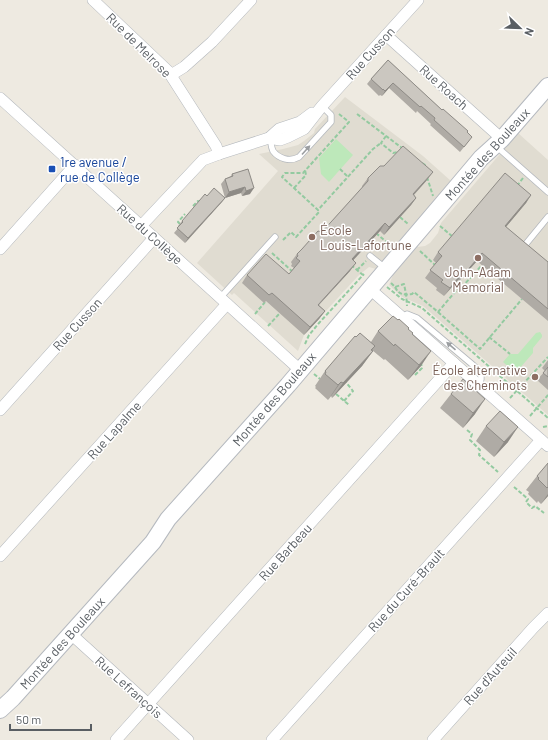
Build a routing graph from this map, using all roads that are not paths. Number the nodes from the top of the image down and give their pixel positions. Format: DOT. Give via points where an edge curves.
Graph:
graph roads {
  1 [pos="93,0"];
  2 [pos="251,0"];
  3 [pos="418,0"];
  4 [pos="386,35"];
  5 [pos="171,75"];
  6 [pos="548,86"];
  7 [pos="0,98"];
  8 [pos="322,106"];
  9 [pos="269,138"];
  10 [pos="499,142"];
  11 [pos="219,154"];
  12 [pos="75,165"];
  13 [pos="548,192"];
  14 [pos="548,217"];
  15 [pos="142,226"];
  16 [pos="275,237"];
  17 [pos="154,238"];
  18 [pos="525,244"];
  19 [pos="0,249"];
  20 [pos="370,256"];
  21 [pos="388,275"];
  22 [pos="366,282"];
  23 [pos="224,301"];
  24 [pos="402,317"];
  25 [pos="454,363"];
  26 [pos="300,370"];
  27 [pos="478,384"];
  28 [pos="0,410"];
  29 [pos="545,443"];
  30 [pos="0,556"];
  31 [pos="548,613"];
  32 [pos="71,634"];
  33 [pos="148,704"];
  34 [pos="0,710"];
  35 [pos="116,740"];
  36 [pos="188,740"];
  37 [pos="272,740"];
  38 [pos="433,740"];
  1 -- 5 [label="street, Rue de Melrose"];
  2 -- 5 [label="street" via="212,42"];
  3 -- 4 [label="street, Rue Cusson"];
  4 -- 8 [label="street, Rue Cusson"];
  4 -- 10 [label="street, Rue Roach"];
  5 -- 11 [label="street, Rue de Melrose"];
  6 -- 10 [label="street, Montée des Bouleaux"];
  7 -- 12 [label="street, Rue du Collège"];
  8 -- 9 [label="street, Rue Cusson" via="299,133 280,140"];
  9 -- 8 [label="lane, one-way" via="277,154 287,160 299,158 331,122 331,115"];
  9 -- 11 [label="street, Rue Cusson"];
  10 -- 13 [label="lane"];
  10 -- 21 [label="street, Montée des Bouleaux" via="481,158"];
  11 -- 15 [label="street, Rue Cusson" via="198,164"];
  12 -- 15 [label="street, Rue du Collège"];
  12 -- 19 [label="street"];
  14 -- 18 [label="lane"];
  15 -- 17 [label="street, Rue du Collège"];
  16 -- 23 [label="lane"];
  17 -- 23 [label="street, Rue du Collège"];
  17 -- 28 [label="street, Rue Cusson"];
  20 -- 21 [label="lane"];
  21 -- 22 [label="street, Montée des Bouleaux"];
  22 -- 24 [label="street"];
  22 -- 26 [label="street, Montée des Bouleaux"];
  23 -- 26 [label="street, Rue du Collège"];
  23 -- 30 [label="street, Rue Lapalme"];
  24 -- 25 [label="street"];
  27 -- 24 [label="lane, one-way" via="482,377 473,365 418,318 407,314"];
  25 -- 27 [label="street"];
  25 -- 33 [label="street, Rue Barbeau"];
  26 -- 32 [label="street, Montée des Bouleaux"];
  27 -- 29 [label="street"];
  29 -- 37 [label="street, Rue du Curé-Brault"];
  31 -- 38 [label="street, Rue d'Auteuil"];
  32 -- 33 [label="street, Rue Lefrançois"];
  32 -- 34 [label="street, Montée des Bouleaux"];
  33 -- 35 [label="street, Rue Barbeau"];
  33 -- 36 [label="street, Rue Lefrançois"];
}
